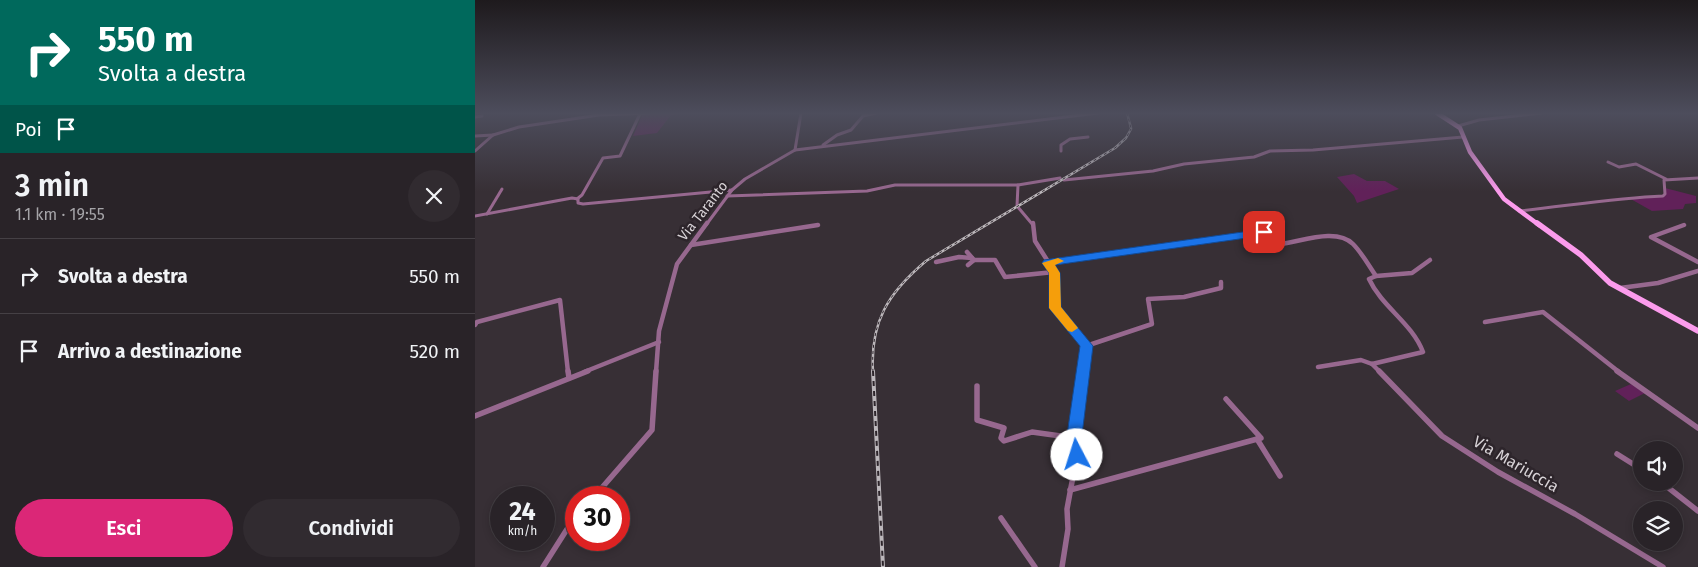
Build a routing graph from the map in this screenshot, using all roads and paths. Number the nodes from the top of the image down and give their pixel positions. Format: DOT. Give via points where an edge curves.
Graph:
graph roads {
  1 [pos="488,139"];
  2 [pos="628,139"];
  3 [pos="797,139"];
  4 [pos="831,139"];
  5 [pos="876,139"];
  6 [pos="1074,139"];
  7 [pos="1435,139"];
  8 [pos="1464,139"];
  9 [pos="821,146"];
  10 [pos="795,150"];
  11 [pos="475,151"];
  12 [pos="1061,151"];
  13 [pos="1608,162"];
  14 [pos="1698,178"];
  15 [pos="1667,180"];
  16 [pos="1018,185"];
  17 [pos="502,188"];
  18 [pos="731,190"];
  19 [pos="727,196"];
  20 [pos="577,198"];
  21 [pos="1519,211"];
  22 [pos="487,214"];
  23 [pos="475,216"];
  24 [pos="819,225"];
  25 [pos="1684,225"];
  26 [pos="691,245"];
  27 [pos="967,252"];
  28 [pos="973,259"];
  29 [pos="1430,260"];
  30 [pos="936,262"];
  31 [pos="1698,262"];
  32 [pos="1048,263"];
  33 [pos="968,265"];
  34 [pos="1698,271"];
  35 [pos="1054,272"];
  36 [pos="1376,276"];
  37 [pos="1221,282"];
  38 [pos="1619,289"];
  39 [pos="1485,322"];
  40 [pos="475,325"];
  41 [pos="1698,332"];
  42 [pos="659,342"];
  43 [pos="1086,346"];
  44 [pos="1372,364"];
  45 [pos="1318,367"];
  46 [pos="569,378"];
  47 [pos="977,386"];
  48 [pos="1226,398"];
  49 [pos="475,416"];
  50 [pos="1698,428"];
  51 [pos="1075,438"];
  52 [pos="1257,439"];
  53 [pos="1617,454"];
  54 [pos="1633,464"];
  55 [pos="1280,476"];
  56 [pos="603,486"];
  57 [pos="1070,490"];
  58 [pos="1672,491"];
  59 [pos="1698,511"];
  60 [pos="1001,518"];
  61 [pos="565,532"];
  62 [pos="1060,566"];
  63 [pos="543,567"];
  64 [pos="1035,567"];
  65 [pos="1663,567"];
  1 -- 11 [label="street"];
  2 -- 20 [label="street" via="620,156 603,158 583,195"];
  3 -- 10 [label="street"];
  4 -- 9 [label="street"];
  5 -- 9 [label="street"];
  6 -- 12 [label="street" via="1061,145"];
  7 -- 16 [label="street" via="1270,151 1254,157 1184,164 1153,171"];
  8 -- 21 [label="main road" via="1499,195"];
  9 -- 10 [label="street"];
  10 -- 18 [label="street, Via Taranto"];
  13 -- 15 [label="street" via="1619,167 1636,164"];
  14 -- 15 [label="street"];
  15 -- 21 [label="street" via="1663,182 1665,195"];
  16 -- 19 [label="street" via="961,187 909,184 867,190"];
  16 -- 32 [label="street" via="1017,206 1033,222 1033,233"];
  17 -- 22 [label="street"];
  18 -- 19 [label="street, Via Taranto"];
  18 -- 20 [label="street" via="583,204 578,203"];
  19 -- 26 [label="street, Via Taranto"];
  20 -- 22 [label="street"];
  21 -- 38 [label="main road" via="1581,255"];
  22 -- 23 [label="street"];
  24 -- 26 [label="street"];
  25 -- 31 [label="street" via="1651,236"];
  26 -- 42 [label="street, Via Taranto" via="677,264 661,321"];
  27 -- 28 [label="street"];
  28 -- 30 [label="street" via="959,257"];
  28 -- 33 [label="street"];
  28 -- 35 [label="street" via="995,260 1005,277"];
  29 -- 36 [label="street" via="1412,273"];
  32 -- 35 [label="street"];
  32 -- 36 [label="street" via="1264,232 1280,244 1328,237 1348,241"];
  34 -- 38 [label="street" via="1658,284"];
  35 -- 43 [label="street" via="1055,308"];
  36 -- 44 [label="street" via="1369,279 1378,298 1424,350"];
  37 -- 43 [label="street" via="1220,288 1187,296 1148,299 1152,324"];
  38 -- 41 [label="main road"];
  39 -- 50 [label="street" via="1543,312 1548,314 1620,373"];
  40 -- 46 [label="street" via="560,300"];
  42 -- 46 [label="street"];
  42 -- 56 [label="street, Via Taranto" via="652,430"];
  43 -- 51 [label="street"];
  44 -- 45 [label="street" via="1361,360"];
  44 -- 65 [label="street, Via Mariuccia" via="1442,436"];
  46 -- 49 [label="street"];
  47 -- 51 [label="street" via="977,420 1004,428 1001,438 1004,441 1032,432"];
  48 -- 52 [label="street" via="1261,438"];
  51 -- 57 [label="street" via="1077,455"];
  52 -- 55 [label="street"];
  52 -- 57 [label="street" via="1221,446"];
  53 -- 54 [label="street"];
  57 -- 62 [label="street" via="1068,529"];
  58 -- 59 [label="street"];
  60 -- 64 [label="street"];
  61 -- 63 [label="street"];
}
